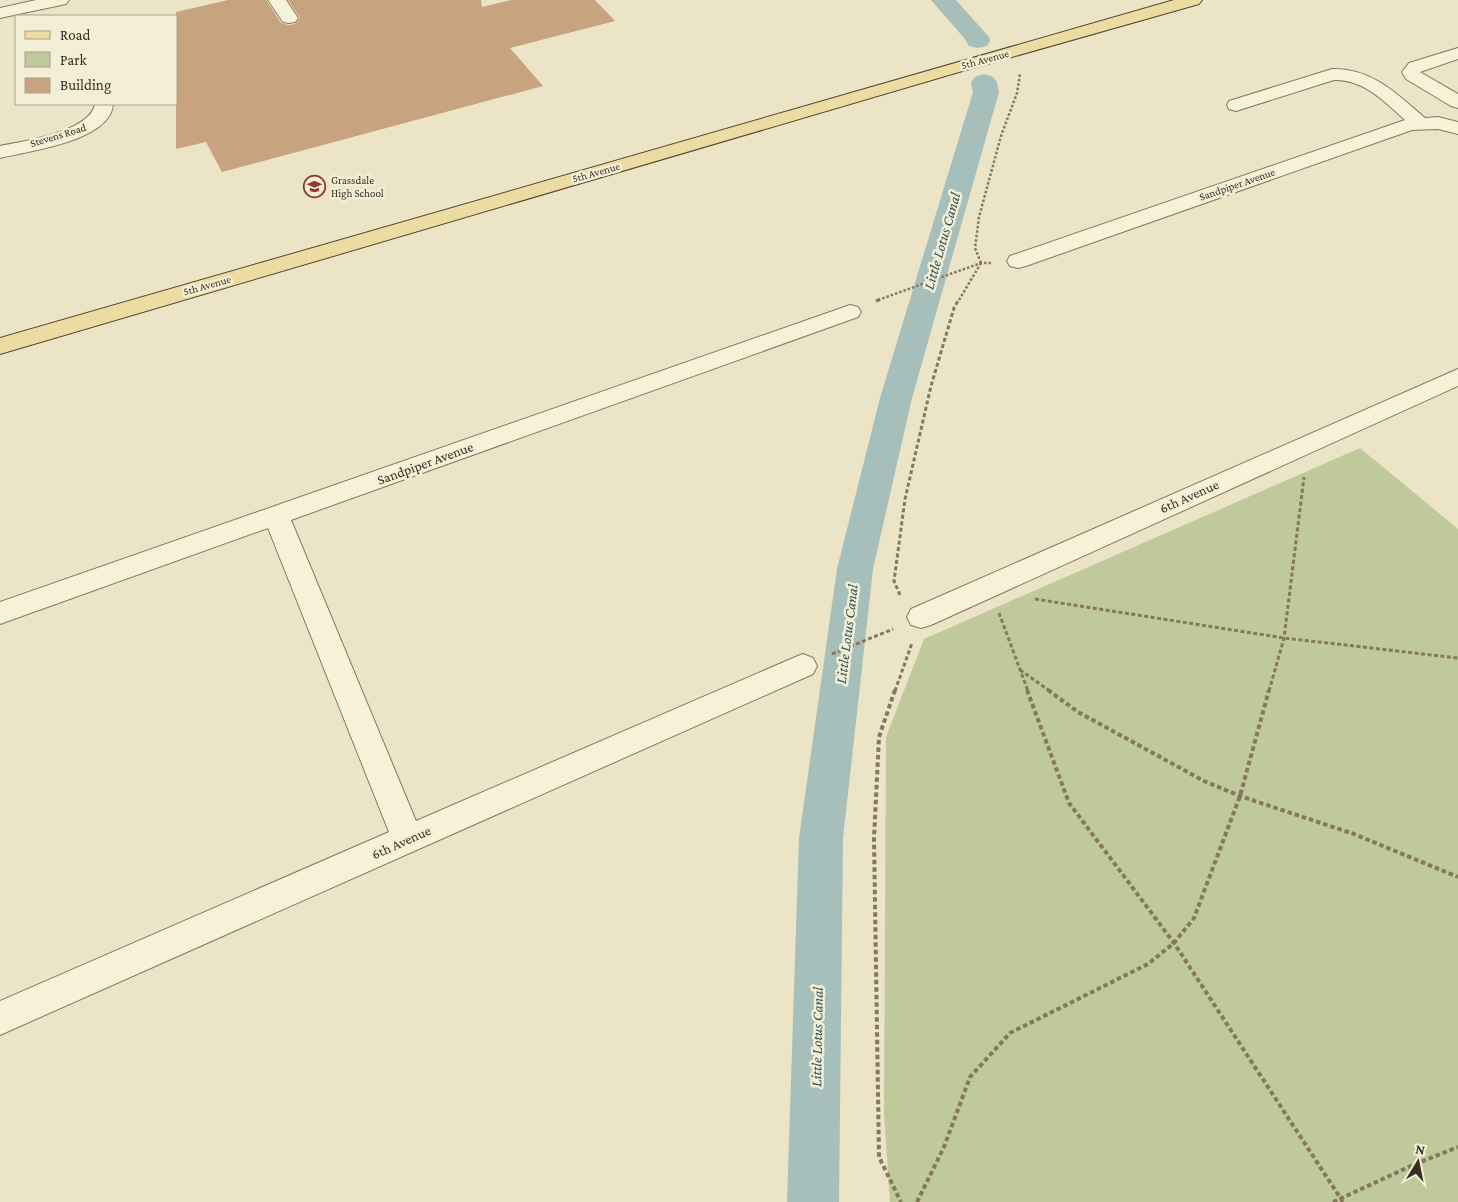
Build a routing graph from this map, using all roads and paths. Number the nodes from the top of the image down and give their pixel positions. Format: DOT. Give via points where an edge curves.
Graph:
graph roads {
  1 [pos="60,0"];
  2 [pos="277,0"];
  3 [pos="1193,0"];
  4 [pos="0,13"];
  5 [pos="289,18"];
  6 [pos="1458,53"];
  7 [pos="1020,71"];
  8 [pos="1458,102"];
  9 [pos="104,105"];
  10 [pos="1236,105"];
  11 [pos="1419,122"];
  12 [pos="1458,128"];
  13 [pos="0,152"];
  14 [pos="1018,261"];
  15 [pos="981,263"];
  16 [pos="883,298"];
  17 [pos="850,312"];
  18 [pos="0,346"];
  19 [pos="1458,377"];
  20 [pos="1309,443"];
  21 [pos="276,516"];
  22 [pos="989,586"];
  23 [pos="0,613"];
  24 [pos="921,617"];
  25 [pos="1284,638"];
  26 [pos="1458,658"];
  27 [pos="803,666"];
  28 [pos="1020,670"];
  29 [pos="1240,796"];
  30 [pos="408,839"];
  31 [pos="1458,877"];
  32 [pos="1174,943"];
  33 [pos="0,1018"];
  34 [pos="1458,1147"];
  35 [pos="1342,1201"];
  36 [pos="901,1202"];
  37 [pos="918,1202"];
  38 [pos="1333,1202"];
  1 -- 4 [label="street"];
  2 -- 5 [label="street"];
  3 -- 18 [label="main road, 5th Avenue"];
  6 -- 8 [label="street" via="1415,67 1410,72"];
  7 -- 15 [label="path" via="1017,93 1001,136 979,217 975,248"];
  9 -- 13 [label="street, Stevens Road" via="103,112 90,126"];
  10 -- 11 [label="street" via="1332,75 1346,74 1368,81"];
  11 -- 12 [label="street, Sandpiper Avenue"];
  11 -- 14 [label="street, Sandpiper Avenue"];
  15 -- 16 [label="path"];
  15 -- 24 [label="path" via="954,308 931,386 905,499 894,581 905,604"];
  17 -- 21 [label="street, Sandpiper Avenue"];
  19 -- 20 [label="street, 6th Avenue"];
  20 -- 22 [label="street, 6th Avenue"];
  20 -- 25 [label="path"];
  21 -- 23 [label="street, Sandpiper Avenue"];
  21 -- 30 [label="street"];
  22 -- 24 [label="street, 6th Avenue"];
  22 -- 25 [label="path" via="1041,601"];
  22 -- 28 [label="path"];
  24 -- 27 [label="path"];
  24 -- 36 [label="path" via="879,737 874,838 879,1157"];
  25 -- 26 [label="path"];
  25 -- 29 [label="path"];
  27 -- 30 [label="street, 6th Avenue"];
  28 -- 29 [label="path" via="1078,712 1204,781"];
  28 -- 32 [label="path" via="1069,803"];
  29 -- 31 [label="path" via="1354,834"];
  29 -- 32 [label="path" via="1194,918"];
  30 -- 33 [label="street, 6th Avenue"];
  32 -- 35 [label="path"];
  32 -- 37 [label="path" via="1148,964 1010,1033 970,1077 944,1147"];
  34 -- 35 [label="path" via="1413,1165"];
  35 -- 38 [label="path"];
}
